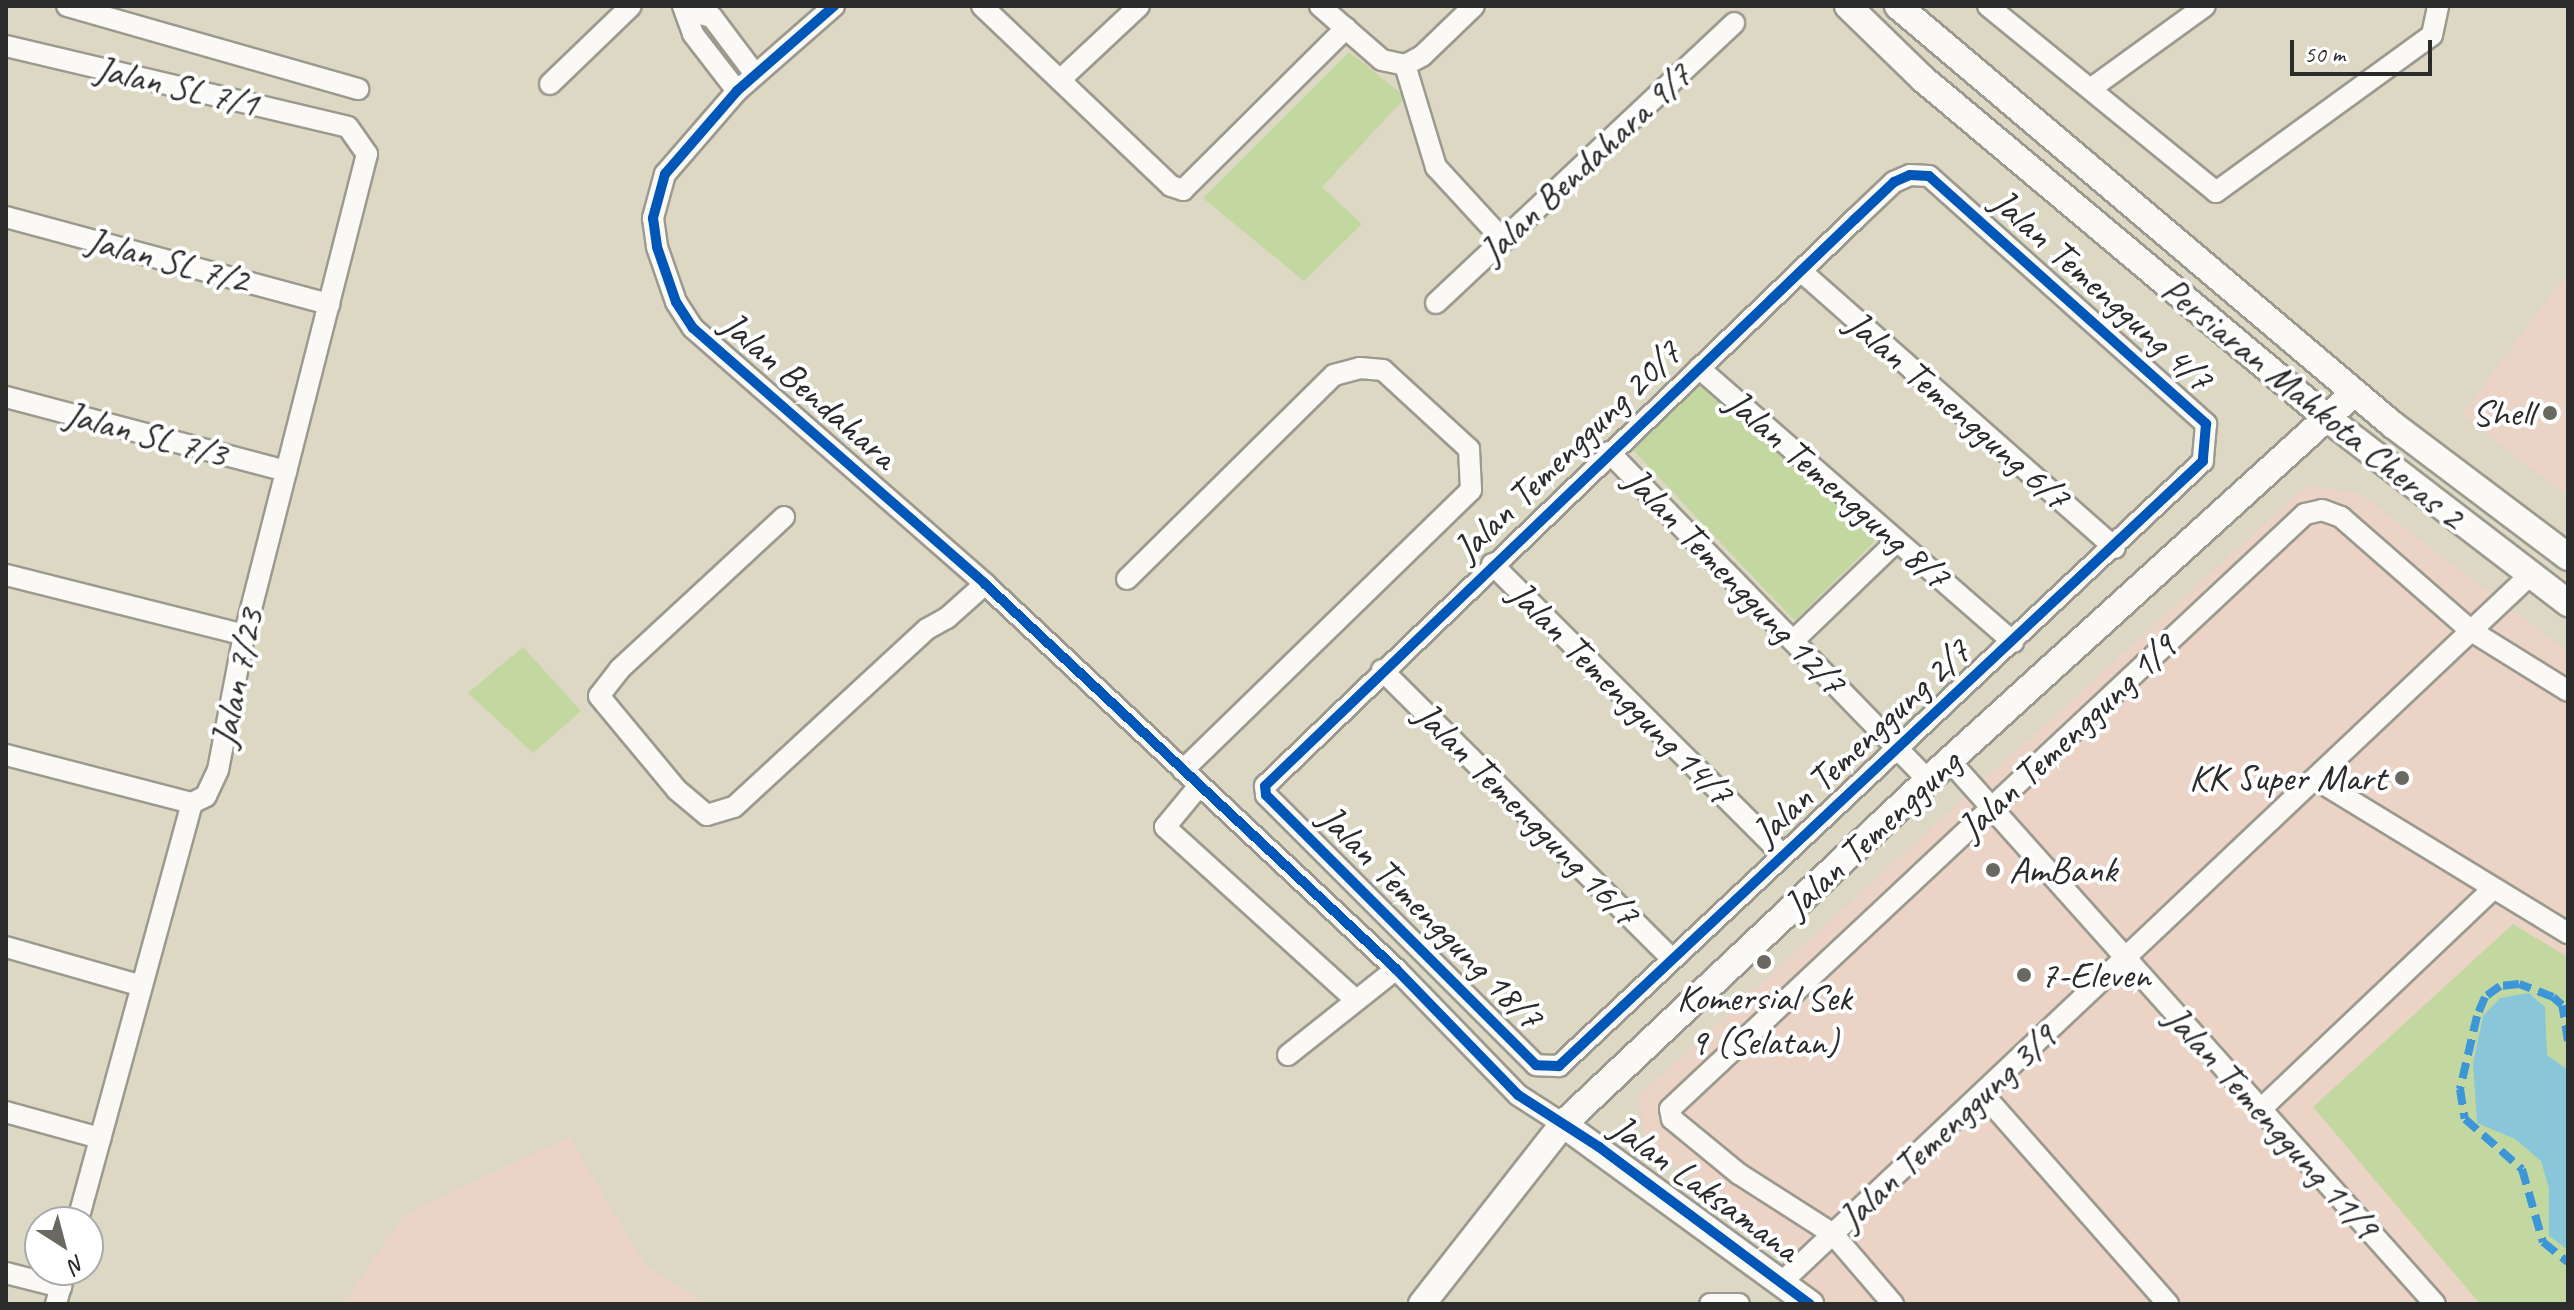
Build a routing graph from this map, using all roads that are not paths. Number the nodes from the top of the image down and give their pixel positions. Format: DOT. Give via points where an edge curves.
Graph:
graph roads {
  1 [pos="67,6"];
  2 [pos="631,6"];
  3 [pos="834,6"];
  4 [pos="982,6"];
  5 [pos="1139,6"];
  6 [pos="1320,6"];
  7 [pos="1474,6"];
  8 [pos="1898,6"];
  9 [pos="1988,6"];
  10 [pos="2205,6"];
  11 [pos="2438,6"];
  12 [pos="684,8"];
  13 [pos="1854,8"];
  14 [pos="1734,23"];
  15 [pos="1346,28"];
  16 [pos="6,46"];
  17 [pos="1405,65"];
  18 [pos="755,74"];
  19 [pos="1060,80"];
  20 [pos="550,84"];
  21 [pos="2093,87"];
  22 [pos="358,89"];
  23 [pos="737,91"];
  24 [pos="348,127"];
  25 [pos="1929,176"];
  26 [pos="6,217"];
  27 [pos="1504,241"];
  28 [pos="1802,272"];
  29 [pos="1436,303"];
  30 [pos="329,304"];
  31 [pos="1699,368"];
  32 [pos="2354,393"];
  33 [pos="6,397"];
  34 [pos="2327,418"];
  35 [pos="1609,452"];
  36 [pos="2203,461"];
  37 [pos="286,471"];
  38 [pos="784,517"];
  39 [pos="1897,541"];
  40 [pos="2115,548"];
  41 [pos="2568,557"];
  42 [pos="1492,564"];
  43 [pos="6,575"];
  44 [pos="2529,576"];
  45 [pos="1127,579"];
  46 [pos="980,580"];
  47 [pos="2568,603"];
  48 [pos="2470,630"];
  49 [pos="244,635"];
  50 [pos="1793,641"];
  51 [pos="2013,642"];
  52 [pos="1382,670"];
  53 [pos="2568,691"];
  54 [pos="1898,749"];
  55 [pos="6,755"];
  56 [pos="1949,760"];
  57 [pos="1183,770"];
  58 [pos="1928,780"];
  59 [pos="2317,780"];
  60 [pos="1199,786"];
  61 [pos="1266,795"];
  62 [pos="192,803"];
  63 [pos="1992,808"];
  64 [pos="1783,855"];
  65 [pos="2492,890"];
  66 [pos="2568,933"];
  67 [pos="6,947"];
  68 [pos="1672,959"];
  69 [pos="2126,959"];
  70 [pos="1396,969"];
  71 [pos="142,986"];
  72 [pos="1356,1000"];
  73 [pos="1288,1055"];
  74 [pos="1559,1066"];
  75 [pos="1983,1094"];
  76 [pos="2261,1109"];
  77 [pos="6,1112"];
  78 [pos="1563,1124"];
  79 [pos="100,1138"];
  80 [pos="81,1206"];
  81 [pos="1833,1234"];
  82 [pos="6,1273"];
  83 [pos="1783,1281"];
  84 [pos="61,1287"];
  85 [pos="1711,1303"];
  86 [pos="1422,1304"];
  87 [pos="1739,1304"];
  88 [pos="1810,1304"];
  89 [pos="1893,1304"];
  90 [pos="2168,1304"];
  91 [pos="2435,1304"];
  1 -- 22 [label="street"];
  2 -- 20 [label="street"];
  3 -- 18 [label="street, Jalan Bendahara"];
  4 -- 19 [label="street"];
  5 -- 19 [label="street"];
  6 -- 15 [label="street"];
  7 -- 17 [label="street" via="1422,56"];
  8 -- 32 [label="street, Persiaran Mahkota Cheras 2"];
  9 -- 21 [label="street"];
  10 -- 21 [label="street"];
  11 -- 21 [label="street" via="2432,35 2220,191 2212,191"];
  12 -- 18 [label="street" via="712,17"];
  12 -- 23 [label="street" via="693,34"];
  13 -- 34 [label="street, Persiaran Mahkota Cheras 2" via="1923,79"];
  14 -- 27 [label="street, Jalan Bendahara 9/7"];
  15 -- 17 [label="street" via="1382,60"];
  15 -- 19 [label="street" via="1183,190 1171,186"];
  16 -- 24 [label="street, Jalan SL 7/1"];
  17 -- 27 [label="street" via="1436,167"];
  18 -- 23 [label="street, Jalan Bendahara"];
  23 -- 46 [label="street, Jalan Bendahara" via="683,147 658,196 653,218 657,247 676,302 693,328"];
  24 -- 30 [label="street, Jalan 7/23" via="367,154"];
  25 -- 28 [label="street, Jalan Temenggung 20/7" via="1910,175 1894,182"];
  25 -- 36 [label="street, Jalan Temenggung 4/7" via="2206,424"];
  26 -- 30 [label="street, Jalan SL 7/2"];
  27 -- 29 [label="street, Jalan Bendahara 9/7"];
  28 -- 31 [label="street, Jalan Temenggung 20/7"];
  28 -- 40 [label="street, Jalan Temenggung 6/7"];
  30 -- 37 [label="street, Jalan 7/23"];
  31 -- 35 [label="street, Jalan Temenggung 20/7"];
  31 -- 39 [label="street, Jalan Temenggung 8/7"];
  32 -- 34 [label="street, Jalan Temenggung"];
  32 -- 41 [label="street, Persiaran Mahkota Cheras 2"];
  33 -- 37 [label="street, Jalan SL 7/3"];
  34 -- 44 [label="street, Persiaran Mahkota Cheras 2"];
  34 -- 56 [label="street, Jalan Temenggung"];
  35 -- 42 [label="street, Jalan Temenggung 20/7"];
  35 -- 50 [label="street, Jalan Temenggung 12/7"];
  36 -- 40 [label="street, Jalan Temenggung 2/7"];
  37 -- 49 [label="street, Jalan 7/23"];
  38 -- 46 [label="street" via="620,669 599,696 692,806 707,815 734,807 927,629 938,609"];
  39 -- 50 [label="street"];
  39 -- 51 [label="street, Jalan Temenggung 8/7"];
  40 -- 51 [label="street, Jalan Temenggung 2/7"];
  42 -- 52 [label="street, Jalan Temenggung 20/7"];
  42 -- 64 [label="street, Jalan Temenggung 14/7"];
  43 -- 49 [label="street"];
  44 -- 47 [label="street, Persiaran Mahkota Cheras 2"];
  44 -- 48 [label="street, Jalan Temenggung 3/9"];
  45 -- 57 [label="street" via="1334,375 1360,368 1383,370 1469,449 1471,490"];
  46 -- 57 [label="street, Jalan Bendahara"];
  48 -- 53 [label="street, Jalan Temenggung 1/9"];
  48 -- 59 [label="street, Jalan Temenggung 3/9"];
  48 -- 63 [label="street, Jalan Temenggung 1/9" via="2341,517 2322,510 2305,514"];
  49 -- 62 [label="street, Jalan 7/23" via="218,770 206,796"];
  50 -- 54 [label="street, Jalan Temenggung 12/7"];
  51 -- 54 [label="street, Jalan Temenggung 2/7"];
  52 -- 61 [label="street, Jalan Temenggung 20/7" via="1270,777"];
  52 -- 68 [label="street, Jalan Temenggung 16/7"];
  54 -- 58 [label="street, Jalan Temenggung 12/7"];
  54 -- 64 [label="street, Jalan Temenggung 2/7"];
  55 -- 62 [label="street"];
  56 -- 58 [label="street, Jalan Temenggung"];
  56 -- 63 [label="street, Jalan Temenggung 11/9"];
  57 -- 60 [label="street, Jalan Bendahara"];
  58 -- 78 [label="street, Jalan Temenggung"];
  59 -- 65 [label="street"];
  59 -- 69 [label="street, Jalan Temenggung 3/9"];
  60 -- 70 [label="street, Jalan Bendahara"];
  60 -- 72 [label="street" via="1165,827"];
  61 -- 74 [label="street, Jalan Temenggung 18/7" via="1536,1065"];
  62 -- 71 [label="street, Jalan 7/23"];
  63 -- 69 [label="street, Jalan Temenggung 11/9"];
  63 -- 81 [label="street, Jalan Temenggung 1/9" via="1675,1100 1672,1119 1739,1174"];
  64 -- 68 [label="street, Jalan Temenggung 2/7"];
  65 -- 66 [label="street"];
  65 -- 76 [label="street"];
  67 -- 71 [label="street"];
  68 -- 74 [label="street, Jalan Temenggung 2/7"];
  69 -- 75 [label="street, Jalan Temenggung 3/9"];
  69 -- 76 [label="street, Jalan Temenggung 11/9"];
  70 -- 72 [label="street"];
  70 -- 78 [label="street, Jalan Bendahara" via="1518,1095"];
  71 -- 79 [label="street, Jalan 7/23"];
  72 -- 73 [label="street"];
  75 -- 81 [label="street, Jalan Temenggung 3/9"];
  75 -- 90 [label="street"];
  76 -- 91 [label="street, Jalan Temenggung 11/9"];
  77 -- 79 [label="street"];
  78 -- 83 [label="street, Jalan Laksamana"];
  78 -- 86 [label="street, Jalan Temenggung"];
  79 -- 80 [label="street, Jalan 7/23"];
  81 -- 83 [label="street, Jalan Temenggung 3/9"];
  81 -- 89 [label="street"];
  82 -- 84 [label="street"];
  83 -- 88 [label="street, Jalan Laksamana"];
  85 -- 87 [label="street"];
}
